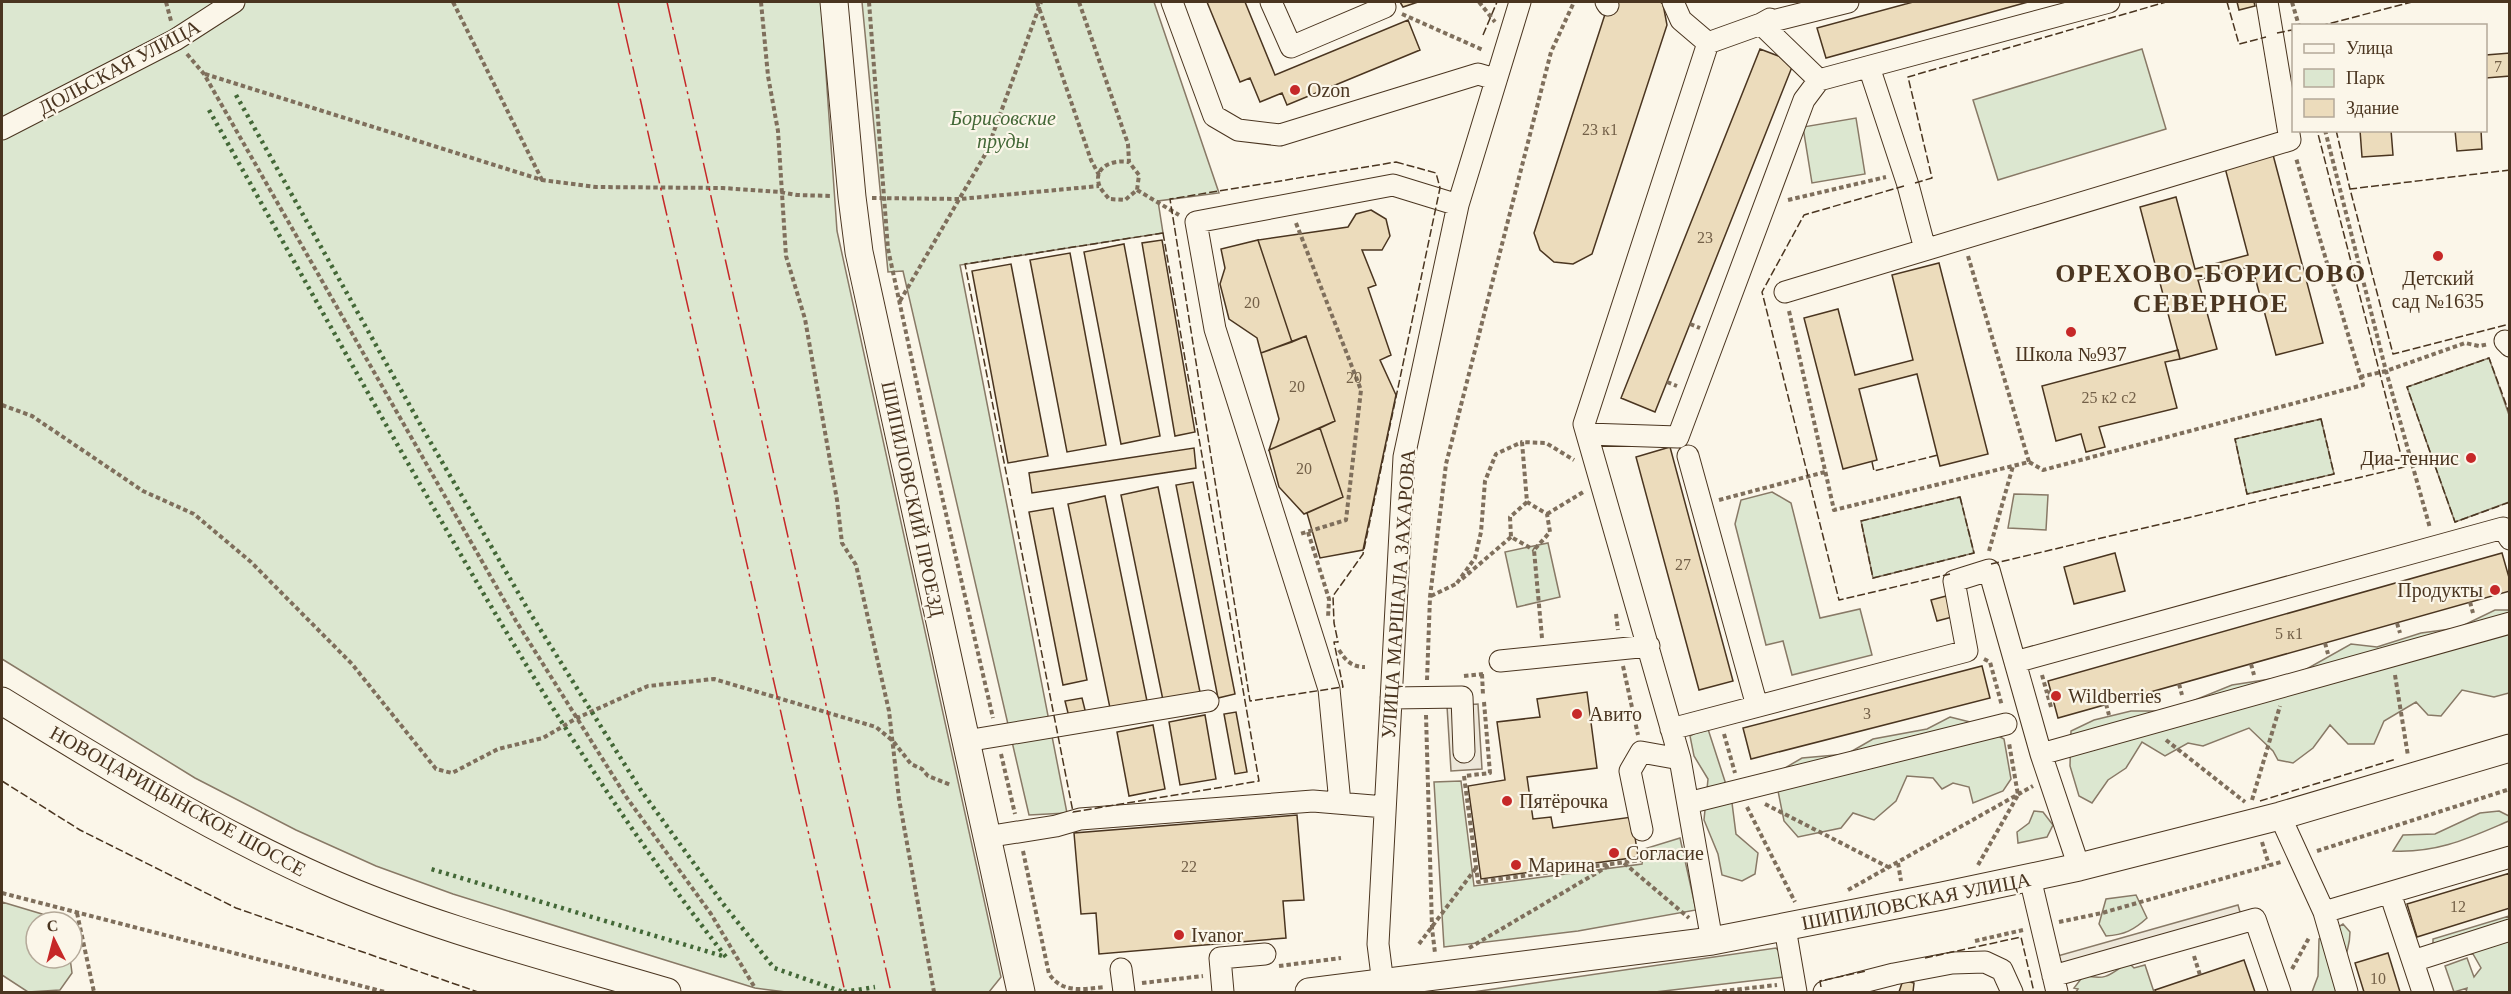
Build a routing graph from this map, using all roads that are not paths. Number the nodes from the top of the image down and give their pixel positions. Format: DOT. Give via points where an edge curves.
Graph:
graph roads {
  1 [pos="234,2"];
  2 [pos="834,2"];
  3 [pos="1172,2"];
  4 [pos="1271,2"];
  5 [pos="1520,2"];
  6 [pos="1673,2"];
  7 [pos="1798,2"];
  8 [pos="1848,2"];
  9 [pos="2109,2"];
  10 [pos="2267,2"];
  11 [pos="1385,7"];
  12 [pos="1761,24"];
  13 [pos="1708,43"];
  14 [pos="1869,67"];
  15 [pos="1496,79"];
  16 [pos="1819,81"];
  17 [pos="2,129"];
  18 [pos="1458,205"];
  19 [pos="1925,249"];
  20 [pos="1785,292"];
  21 [pos="1587,434"];
  22 [pos="1688,456"];
  23 [pos="2510,539"];
  24 [pos="2510,623"];
  25 [pos="1649,646"];
  26 [pos="2015,662"];
  27 [pos="1497,667"];
  28 [pos="1391,698"];
  29 [pos="2,701"];
  30 [pos="1208,701"];
  31 [pos="1757,706"];
  32 [pos="2006,724"];
  33 [pos="1671,729"];
  34 [pos="966,741"];
  35 [pos="2510,748"];
  36 [pos="1464,752"];
  37 [pos="2041,754"];
  38 [pos="1680,759"];
  39 [pos="1340,803"];
  40 [pos="1688,803"];
  41 [pos="1385,807"];
  42 [pos="2280,816"];
  43 [pos="1642,830"];
  44 [pos="986,837"];
  45 [pos="2510,856"];
  46 [pos="2079,867"];
  47 [pos="2030,878"];
  48 [pos="2390,892"];
  49 [pos="2324,912"];
  50 [pos="1791,917"];
  51 [pos="2510,930"];
  52 [pos="1712,941"];
  53 [pos="1265,954"];
  54 [pos="2413,961"];
  55 [pos="1120,969"];
  56 [pos="2055,984"];
  57 [pos="1386,988"];
  58 [pos="1796,988"];
  59 [pos="2280,991"];
  60 [pos="667,993"];
  61 [pos="1021,993"];
  62 [pos="1124,993"];
  63 [pos="1223,993"];
  64 [pos="1309,993"];
  65 [pos="1824,993"];
  66 [pos="2012,993"];
  67 [pos="2347,993"];
  68 [pos="2423,993"];
  1 -- 17 [label="street, ДОЛЬСКАЯ УЛИЦА" via="175,40"];
  2 -- 34 [label="main road, ШИПИЛОВСКИЙ ПРОЕЗД" via="859,252"];
  3 -- 15 [label="street" via="1214,116 1238,130 1280,135 1478,74"];
  4 -- 11 [label="street" via="1291,47"];
  5 -- 15 [label="street, УЛИЦА МАРШАЛА ЗАХАРОВА"];
  6 -- 13 [label="street" via="1681,20"];
  7 -- 12 [label="street"];
  8 -- 12 [label="street"];
  9 -- 14 [label="street"];
  10 -- 19 [label="street" via="2290,140"];
  12 -- 13 [label="street"];
  12 -- 16 [label="street"];
  13 -- 21 [label="street" via="1584,424"];
  14 -- 16 [label="street"];
  14 -- 19 [label="street"];
  15 -- 18 [label="street, УЛИЦА МАРШАЛА ЗАХАРОВА"];
  16 -- 21 [label="street" via="1804,100 1678,437"];
  18 -- 28 [label="street, УЛИЦА МАРШАЛА ЗАХАРОВА" via="1404,457"];
  18 -- 39 [label="street" via="1393,185 1196,222 1215,329 1329,689"];
  19 -- 20 [label="street"];
  21 -- 25 [label="street" via="1589,483"];
  22 -- 31 [label="street"];
  23 -- 26 [label="street" via="2503,528"];
  24 -- 37 [label="street"];
  25 -- 27 [label="street" via="1543,657"];
  25 -- 33 [label="street"];
  26 -- 31 [label="street" via="1989,570 1954,581 1967,651"];
  26 -- 37 [label="street"];
  28 -- 36 [label="street" via="1462,697"];
  28 -- 41 [label="street, УЛИЦА МАРШАЛА ЗАХАРОВА"];
  29 -- 60 [label="main road, НОВОЦАРИЦЫНСКОЕ ШОССЕ" via="125,776 261,851 324,880 483,937"];
  30 -- 34 [label="street"];
  31 -- 33 [label="street"];
  32 -- 40 [label="street"];
  33 -- 38 [label="street"];
  34 -- 44 [label="main road, ШИПИЛОВСКИЙ ПРОЕЗД"];
  35 -- 42 [label="main road, ШИПИЛОВСКАЯ УЛИЦА"];
  37 -- 46 [label="street"];
  38 -- 40 [label="street"];
  38 -- 43 [label="street" via="1641,752 1630,771"];
  39 -- 41 [label="street"];
  39 -- 44 [label="street" via="1313,801 1080,819"];
  40 -- 52 [label="street"];
  41 -- 57 [label="street, УЛИЦА МАРШАЛА ЗАХАРОВА" via="1378,944"];
  42 -- 46 [label="main road, ШИПИЛОВСКАЯ УЛИЦА"];
  42 -- 49 [label="street"];
  44 -- 61 [label="main road, ШИПИЛОВСКИЙ ПРОЕЗД"];
  45 -- 48 [label="street"];
  46 -- 47 [label="main road, ШИПИЛОВСКАЯ УЛИЦА"];
  47 -- 50 [label="main road, ШИПИЛОВСКАЯ УЛИЦА"];
  47 -- 56 [label="street"];
  48 -- 49 [label="street"];
  48 -- 54 [label="street"];
  49 -- 67 [label="street"];
  50 -- 52 [label="main road, ШИПИЛОВСКАЯ УЛИЦА"];
  50 -- 58 [label="street"];
  51 -- 54 [label="street"];
  52 -- 57 [label="main road, ШИПИЛОВСКАЯ УЛИЦА"];
  53 -- 63 [label="street" via="1220,957"];
  54 -- 68 [label="street"];
  55 -- 62 [label="street"];
  56 -- 59 [label="street" via="2255,919"];
  57 -- 64 [label="main road, ШИПИЛОВСКАЯ УЛИЦА"];
  65 -- 66 [label="street" via="1894,974 1952,963 1985,962 2002,970"];
}
